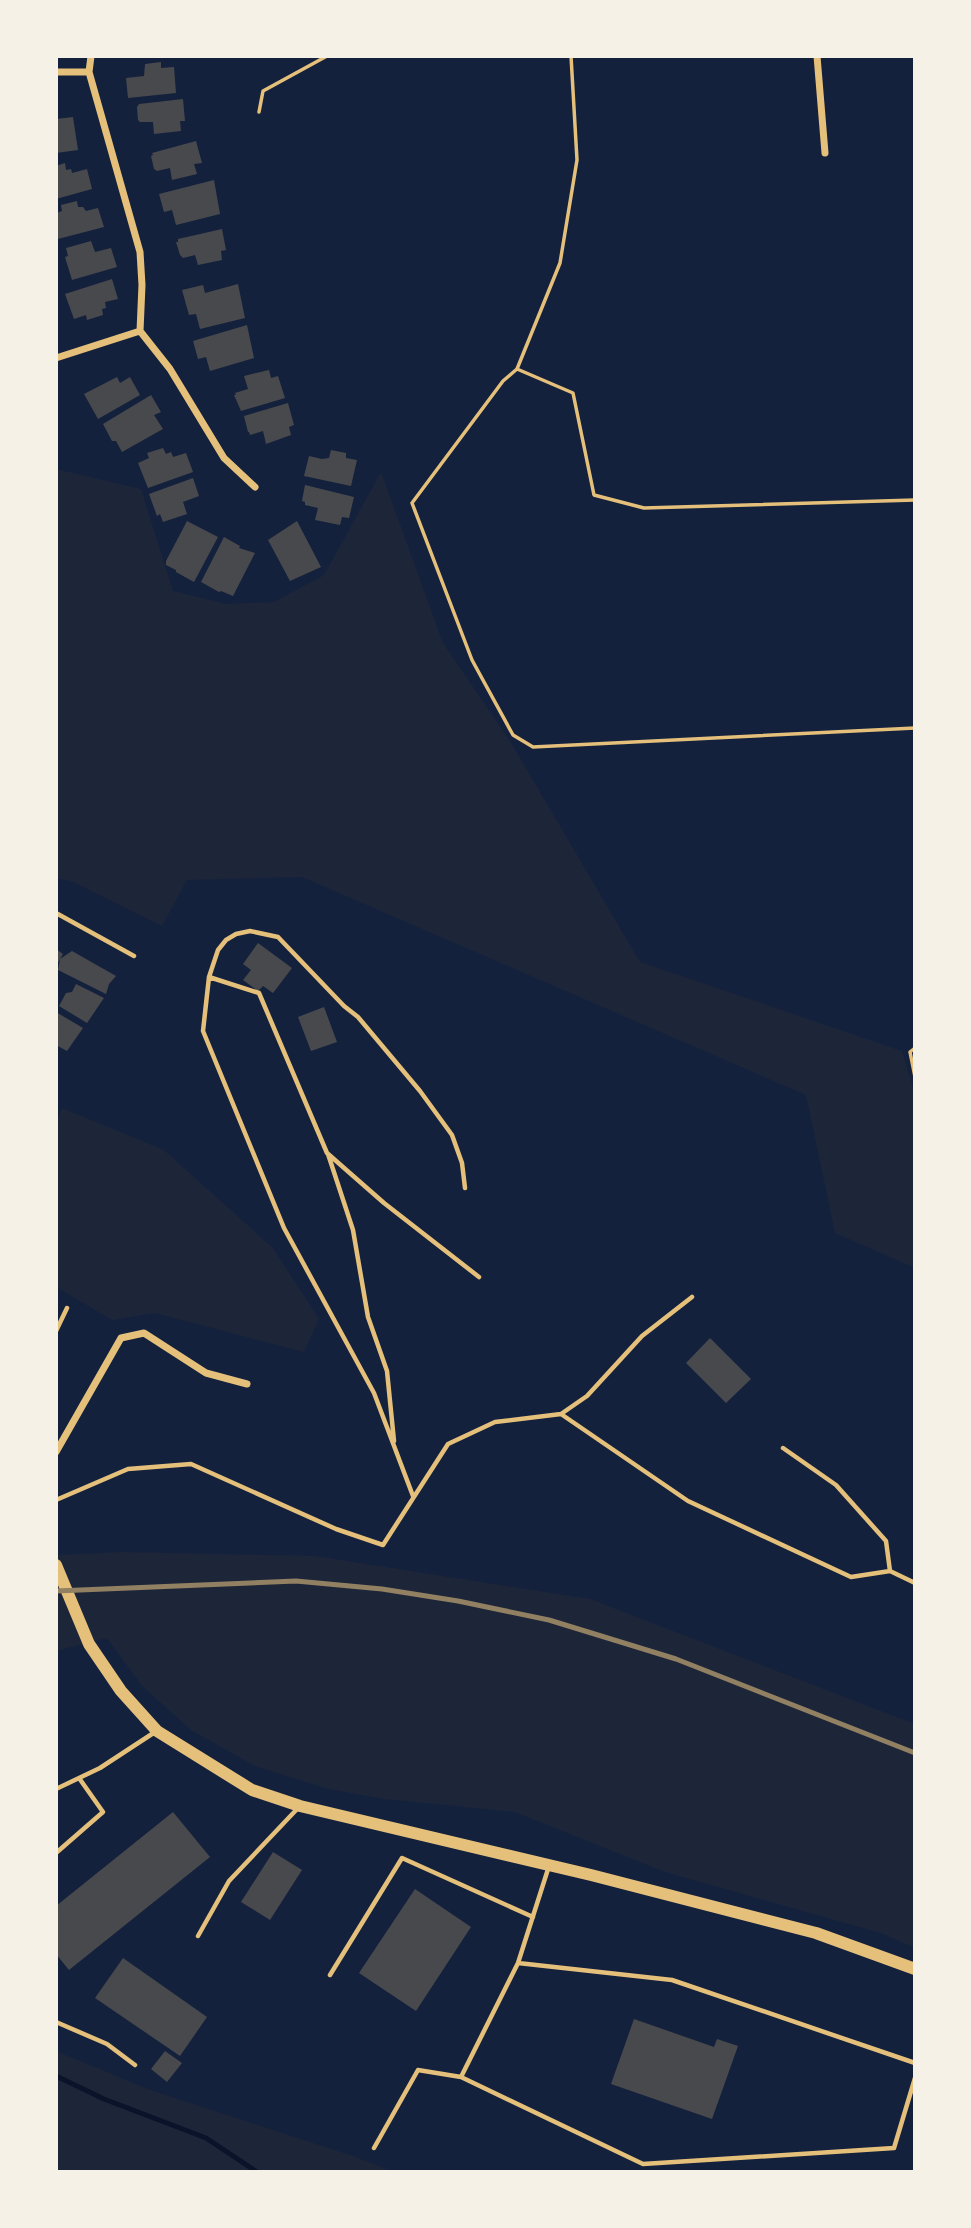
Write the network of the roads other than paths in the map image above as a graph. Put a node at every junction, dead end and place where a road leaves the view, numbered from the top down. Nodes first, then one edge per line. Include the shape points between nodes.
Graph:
1 (91, 56) edge
2 (817, 56) edge
3 (56, 72) edge
4 (89, 72) junction
5 (825, 153) dead end
6 (140, 331) junction
7 (56, 358) edge
8 (255, 487) dead end
9 (56, 912) edge
10 (134, 956) dead end
11 (209, 977) junction
12 (327, 1153) junction
13 (464, 1188) dead end
14 (479, 1277) dead end
15 (692, 1297) dead end
16 (67, 1308) dead end
17 (56, 1331) edge
18 (247, 1384) dead end
19 (561, 1414) junction
20 (395, 1447) junction
21 (783, 1448) dead end
22 (56, 1452) edge
23 (414, 1497) junction
24 (56, 1500) edge
25 (56, 1565) edge
26 (890, 1571) junction
27 (915, 1583) edge
28 (157, 1731) junction
29 (79, 1778) junction
30 (56, 1789) edge
31 (300, 1806) junction
32 (56, 1853) edge
33 (549, 1865) junction
34 (533, 1917) junction
35 (198, 1936) dead end
36 (518, 1963) junction
37 (915, 1969) edge
38 (330, 1975) dead end
39 (56, 2022) edge
40 (915, 2063) edge
41 (135, 2065) dead end
42 (461, 2077) junction
43 (915, 2078) edge
44 (374, 2148) dead end

1 - 4 street
2 - 5 street
3 - 4 street
4 - 6 street via 140,252
6 - 7 street
6 - 8 street via 170,369 224,458
9 - 10 lane
11 - 12 lane via 259,993
11 - 13 lane via 218,950 236,934 250,931 278,937 358,1017 420,1091 452,1135 462,1163
11 - 20 lane via 203,1031 284,1228 374,1393
12 - 14 lane
12 - 20 lane via 353,1230 368,1317 387,1371
15 - 19 lane via 642,1336 587,1396
16 - 17 lane
18 - 22 street via 206,1373 144,1333 121,1338
19 - 23 lane via 495,1422 448,1444
19 - 26 lane via 688,1501 851,1577
20 - 23 lane
21 - 26 lane via 836,1485 886,1541
23 - 24 lane via 383,1545 336,1529 191,1464 128,1469
25 - 28 main road via 89,1644 121,1691
26 - 27 lane
28 - 29 lane
28 - 31 main road via 252,1790
29 - 30 lane
29 - 32 lane via 103,1812
31 - 33 main road
31 - 35 lane via 229,1881
33 - 34 lane
33 - 37 main road via 816,1933
34 - 36 lane
34 - 38 lane via 402,1858
36 - 40 lane via 672,1980
36 - 42 lane
39 - 41 lane via 107,2044
42 - 43 lane via 643,2164 894,2148
42 - 44 lane via 418,2070

